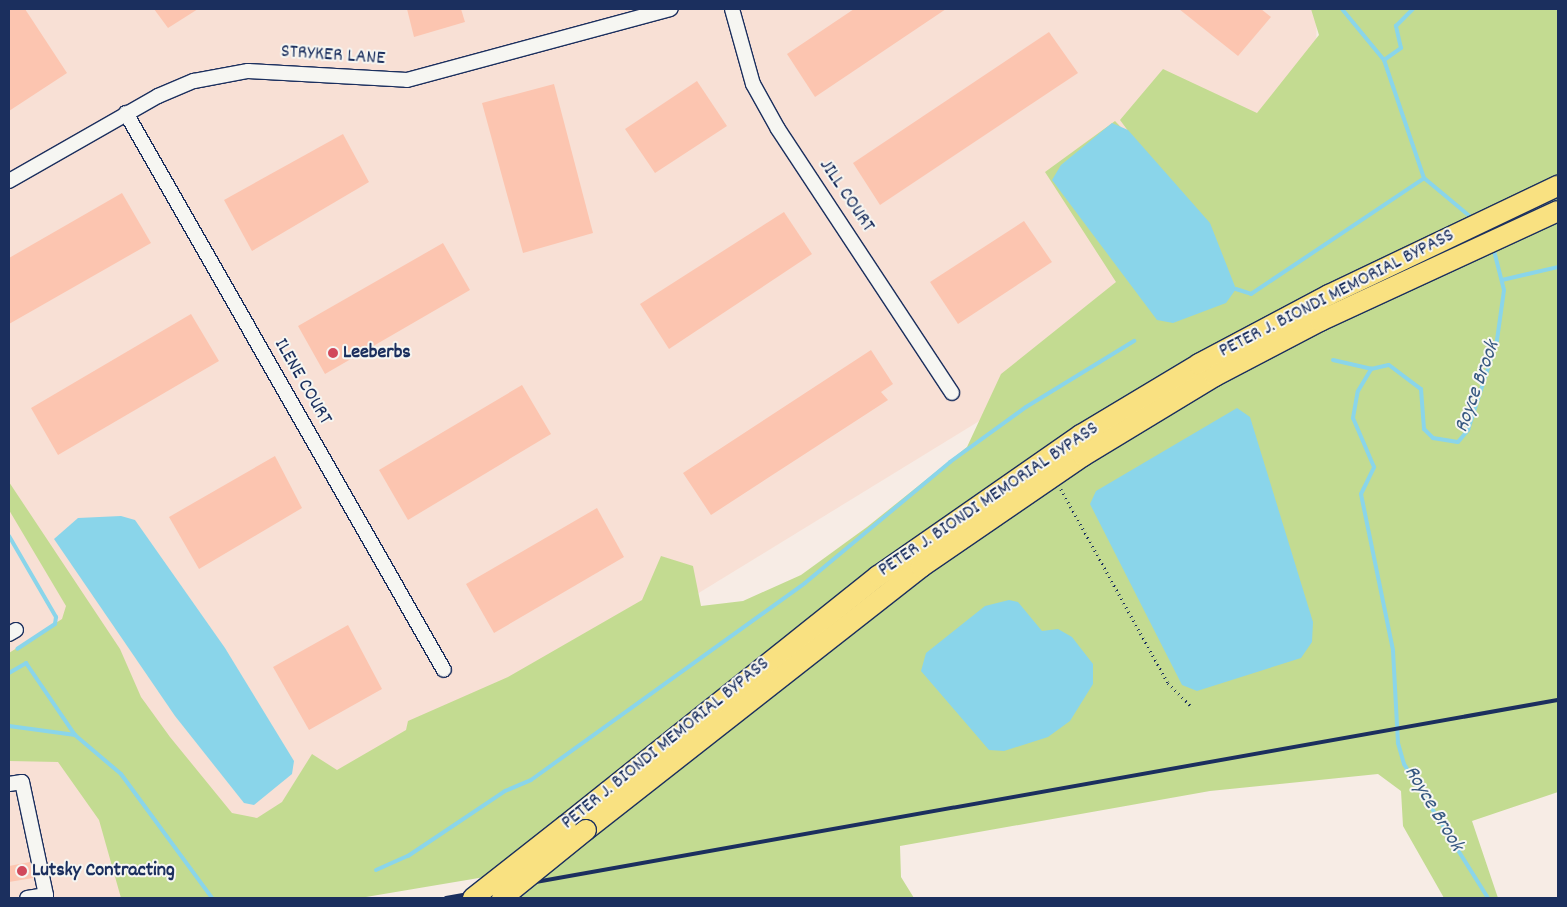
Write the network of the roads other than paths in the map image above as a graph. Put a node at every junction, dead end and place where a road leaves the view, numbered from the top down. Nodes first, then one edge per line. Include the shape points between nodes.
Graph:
1 (671, 9) edge
2 (732, 9) edge
3 (126, 113) junction
4 (9, 181) edge
5 (1558, 186) edge
6 (1558, 211) edge
7 (1435, 255) junction
8 (952, 393) dead end
9 (444, 670) dead end
10 (9, 784) edge
11 (27, 898) edge
12 (473, 898) edge
13 (502, 898) edge

1 - 3 street, STRYKER LANE via 414,78 372,81 272,72 220,74 171,89
2 - 8 street, JILL COURT via 764,105
3 - 4 street, STRYKER LANE
3 - 9 street, ILENE COURT
5 - 7 highway, PETER J. BIONDI MEMORIAL BYPASS via 1517,205
6 - 7 highway, PETER J. BIONDI MEMORIAL BYPASS via 1518,229
7 - 12 highway, PETER J. BIONDI MEMORIAL BYPASS, bridge via 1199,364 1024,472 878,576
7 - 13 highway, PETER J. BIONDI MEMORIAL BYPASS, bridge via 1215,376 998,512 828,638
10 - 11 street via 22,782 46,895

